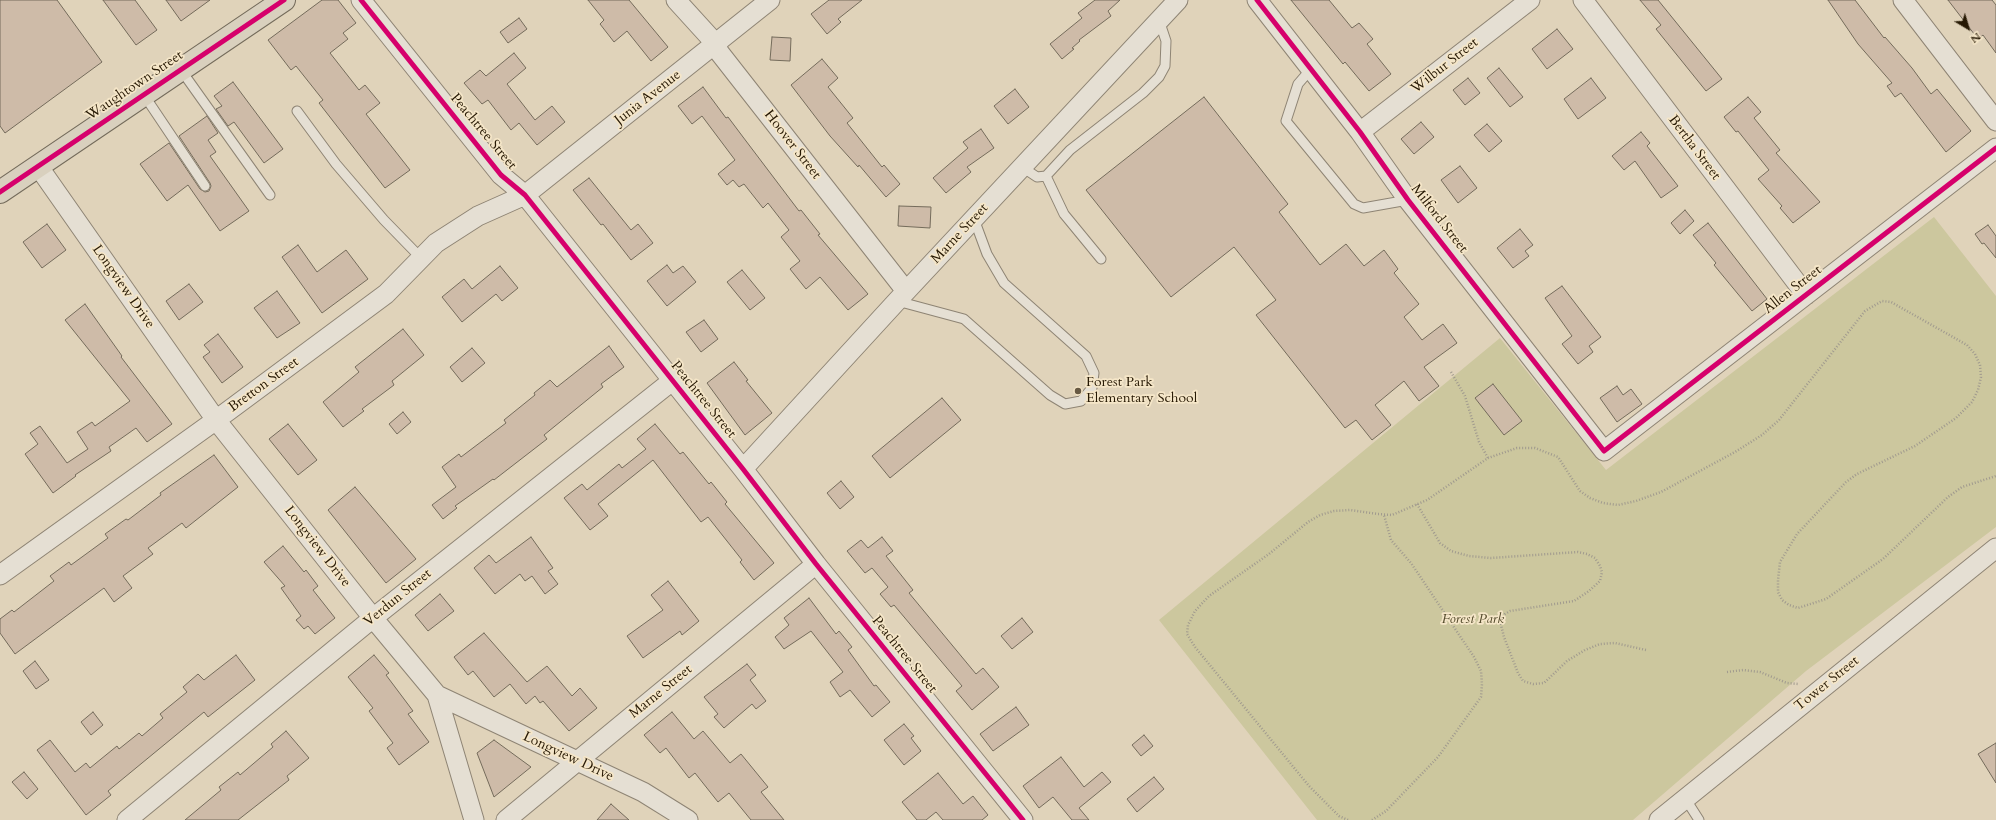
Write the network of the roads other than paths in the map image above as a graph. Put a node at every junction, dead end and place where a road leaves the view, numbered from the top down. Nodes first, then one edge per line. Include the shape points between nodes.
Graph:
1 (284, 0) edge
2 (362, 0) edge
3 (676, 0) edge
4 (770, 0) edge
5 (1178, 0) edge
6 (1257, 0) edge
7 (1530, 0) edge
8 (1583, 0) edge
9 (1903, 0) edge
10 (1159, 20) junction
11 (716, 44) junction
12 (1311, 69) junction
13 (181, 70) junction
14 (144, 95) junction
15 (297, 111) dead end
16 (1996, 121) edge
17 (1360, 132) junction
18 (1996, 148) edge
19 (38, 166) junction
20 (1022, 167) junction
21 (1046, 176) junction
22 (205, 186) dead end
23 (0, 192) edge
24 (270, 195) dead end
25 (525, 195) junction
26 (1408, 200) junction
27 (974, 219) junction
28 (421, 258) junction
29 (1101, 259) dead end
30 (1806, 295) junction
31 (902, 296) junction
32 (672, 381) junction
33 (216, 420) junction
34 (1604, 451) joint
35 (743, 469) junction
36 (1996, 548) edge
37 (816, 564) junction
38 (0, 575) edge
39 (373, 618) junction
40 (437, 695) junction
41 (577, 760) junction
42 (1685, 798) junction
43 (127, 820) edge
44 (474, 820) edge
45 (506, 820) edge
46 (688, 820) edge
47 (1022, 820) edge
48 (1659, 820) edge
49 (1699, 820) edge

1 - 13 main road, Waughtown Street
2 - 25 street, Peachtree Street via 501,175
3 - 11 street, Hoover Street
4 - 11 street, Junia Avenue
5 - 10 street, Marne Street
6 - 12 street, Milford Street
7 - 17 street, Wilbur Street
8 - 30 street, Bertha Street
9 - 16 street
10 - 20 street, Marne Street
10 - 21 lane via 1166,41 1165,66 1159,77 1143,93 1070,150
11 - 25 street, Junia Avenue
11 - 31 street, Hoover Street via 719,52
12 - 17 street, Milford Street
12 - 26 lane via 1298,84 1286,121 1354,204 1364,208
13 - 14 main road, Waughtown Street
13 - 24 lane
14 - 19 main road, Waughtown Street
14 - 22 lane
15 - 28 lane via 336,164
17 - 26 street, Milford Street
18 - 30 street, Allen Street
19 - 23 main road, Waughtown Street
19 - 33 street, Longview Drive
20 - 21 lane via 1037,177
20 - 27 street, Marne Street
21 - 29 lane via 1064,214
25 - 28 street, Bretton Street via 478,216 436,243
25 - 32 street, Peachtree Street
26 - 34 street, Milford Street
27 - 31 street, Marne Street
27 - 31 lane via 987,254 1004,283 1086,356 1094,373 1092,388 1080,401 1064,404 1050,395 964,319
28 - 33 street, Bretton Street via 386,294
30 - 34 street, Allen Street
31 - 35 street, Marne Street
32 - 35 street, Peachtree Street
32 - 39 street, Verdun Street
33 - 38 street, Bretton Street
33 - 39 street, Longview Drive
35 - 37 street, Peachtree Street
36 - 42 street, Tower Street
37 - 41 street, Marne Street
37 - 47 street, Peachtree Street
39 - 40 street, Longview Drive
39 - 43 street, Verdun Street
40 - 41 street, Longview Drive
40 - 44 street
41 - 45 street, Marne Street
41 - 46 street, Longview Drive via 643,792
42 - 48 street, Tower Street
42 - 49 lane

